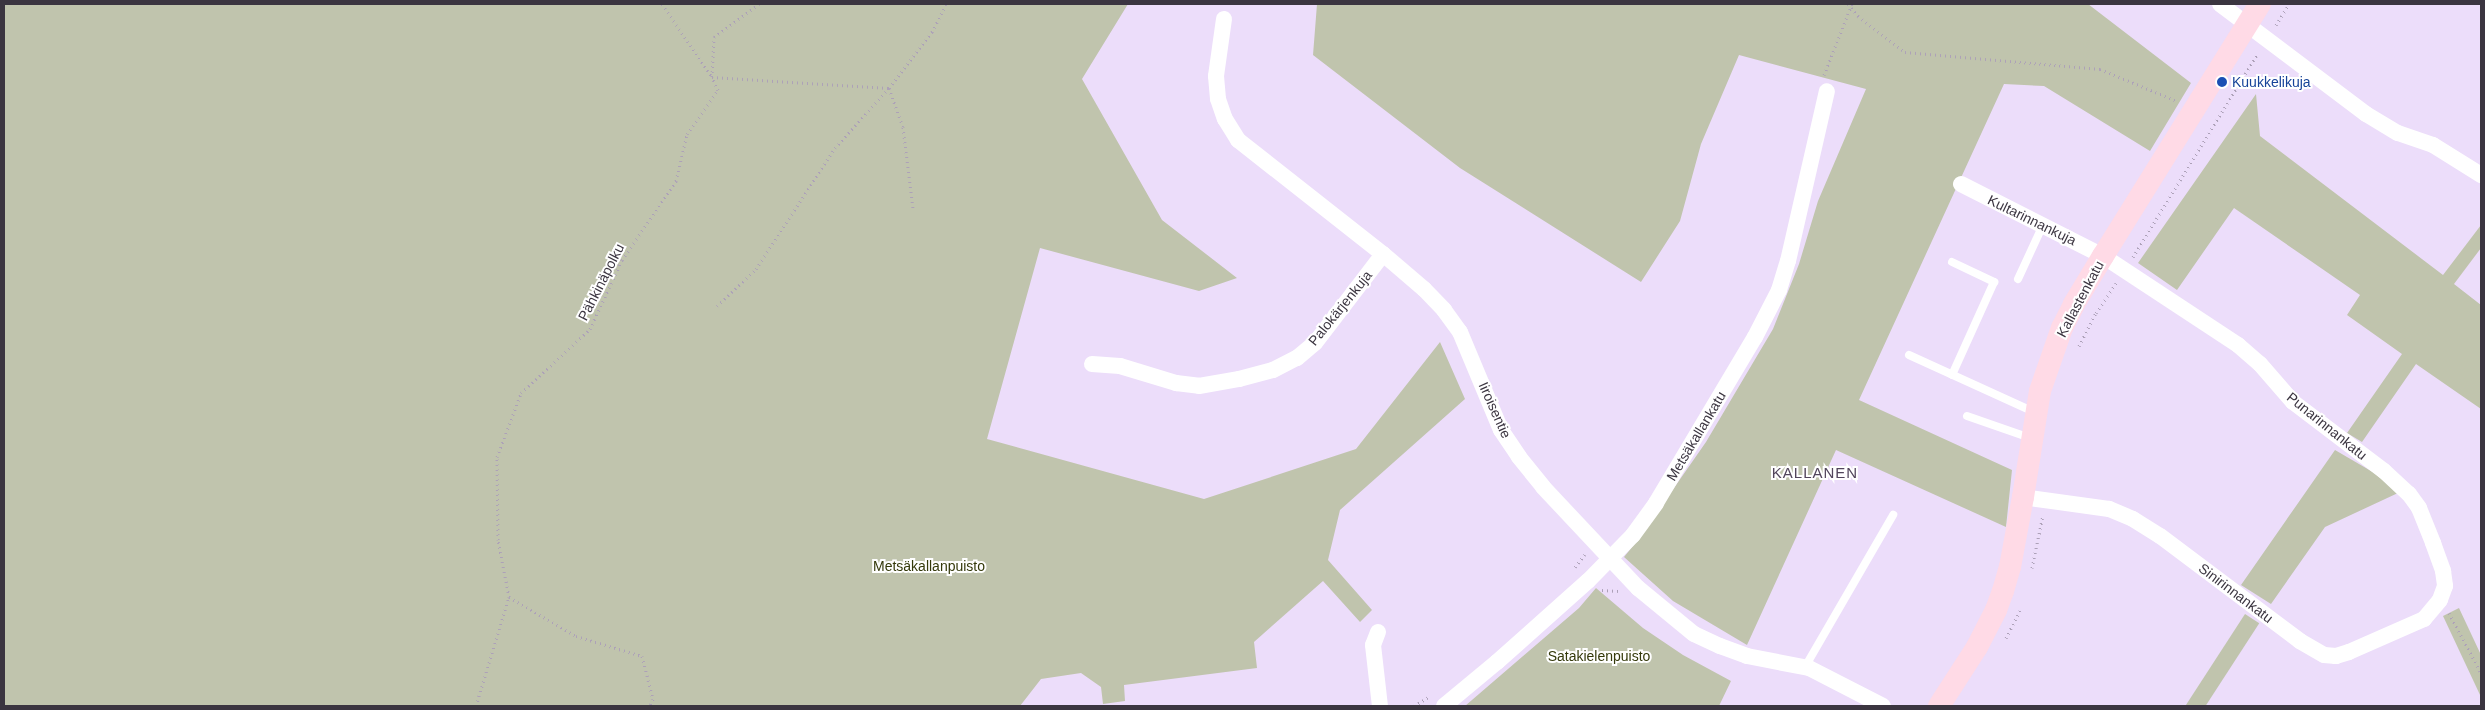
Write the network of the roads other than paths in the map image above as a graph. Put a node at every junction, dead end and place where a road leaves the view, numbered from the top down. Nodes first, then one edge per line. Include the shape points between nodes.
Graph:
1 (2220, 4) edge
2 (2260, 4) edge
3 (1224, 18) dead end
4 (2247, 24) junction
5 (1824, 86) road end
6 (2481, 176) edge
7 (1961, 184) dead end
8 (2043, 225) junction
9 (1383, 254) junction
10 (2103, 256) junction
11 (1952, 262) dead end
12 (2018, 279) dead end
13 (1909, 355) dead end
14 (1092, 364) dead end
15 (1952, 374) junction
16 (2036, 413) junction
17 (1968, 416) dead end
18 (2032, 438) junction
19 (2023, 497) junction
20 (1893, 515) dead end
21 (1610, 559) junction
22 (2440, 600) joint
23 (1378, 632) dead end
24 (1805, 667) junction
25 (1380, 706) edge
26 (1444, 706) edge
27 (1883, 706) edge
28 (1939, 706) edge

1 - 4 street
2 - 4 street, Kallastenkatu
3 - 9 street, Iiroisentie via 1216,76 1218,99 1238,140
4 - 6 street via 2381,124 2433,145
4 - 10 street, Kallastenkatu
5 - 21 street, Metsäkallankatu via 1788,261 1779,290 1755,337 1656,503 1633,535
7 - 8 street, Kultarinnankuja
8 - 10 street, Kultarinnankuja
8 - 12 lane
9 - 14 street, Palokärjenkuja via 1315,343 1297,358 1273,370 1199,386 1176,383 1120,366
9 - 21 street, Iiroisentie via 1424,289 1460,332 1501,430 1591,549
10 - 16 street, Kallastenkatu via 2062,328
10 - 22 street, Punarinnankatu via 2238,345 2260,364 2293,402 2409,494 2419,508 2443,571 2445,586
11 - 15 lane via 1994,282
13 - 15 lane
15 - 16 lane
16 - 18 street, Kallastenkatu
17 - 18 lane
18 - 19 street, Kallastenkatu
19 - 22 street, Sinirinnankatu via 2109,509 2132,519 2324,655 2349,652 2424,619
19 - 28 street, Kallastenkatu via 2010,567 1996,610
20 - 24 lane
21 - 24 street, Iiroisentie via 1638,588 1694,634 1746,656
21 - 26 street, Metsäkallankatu
23 - 25 street via 1374,645
24 - 27 street, Iiroisentie

